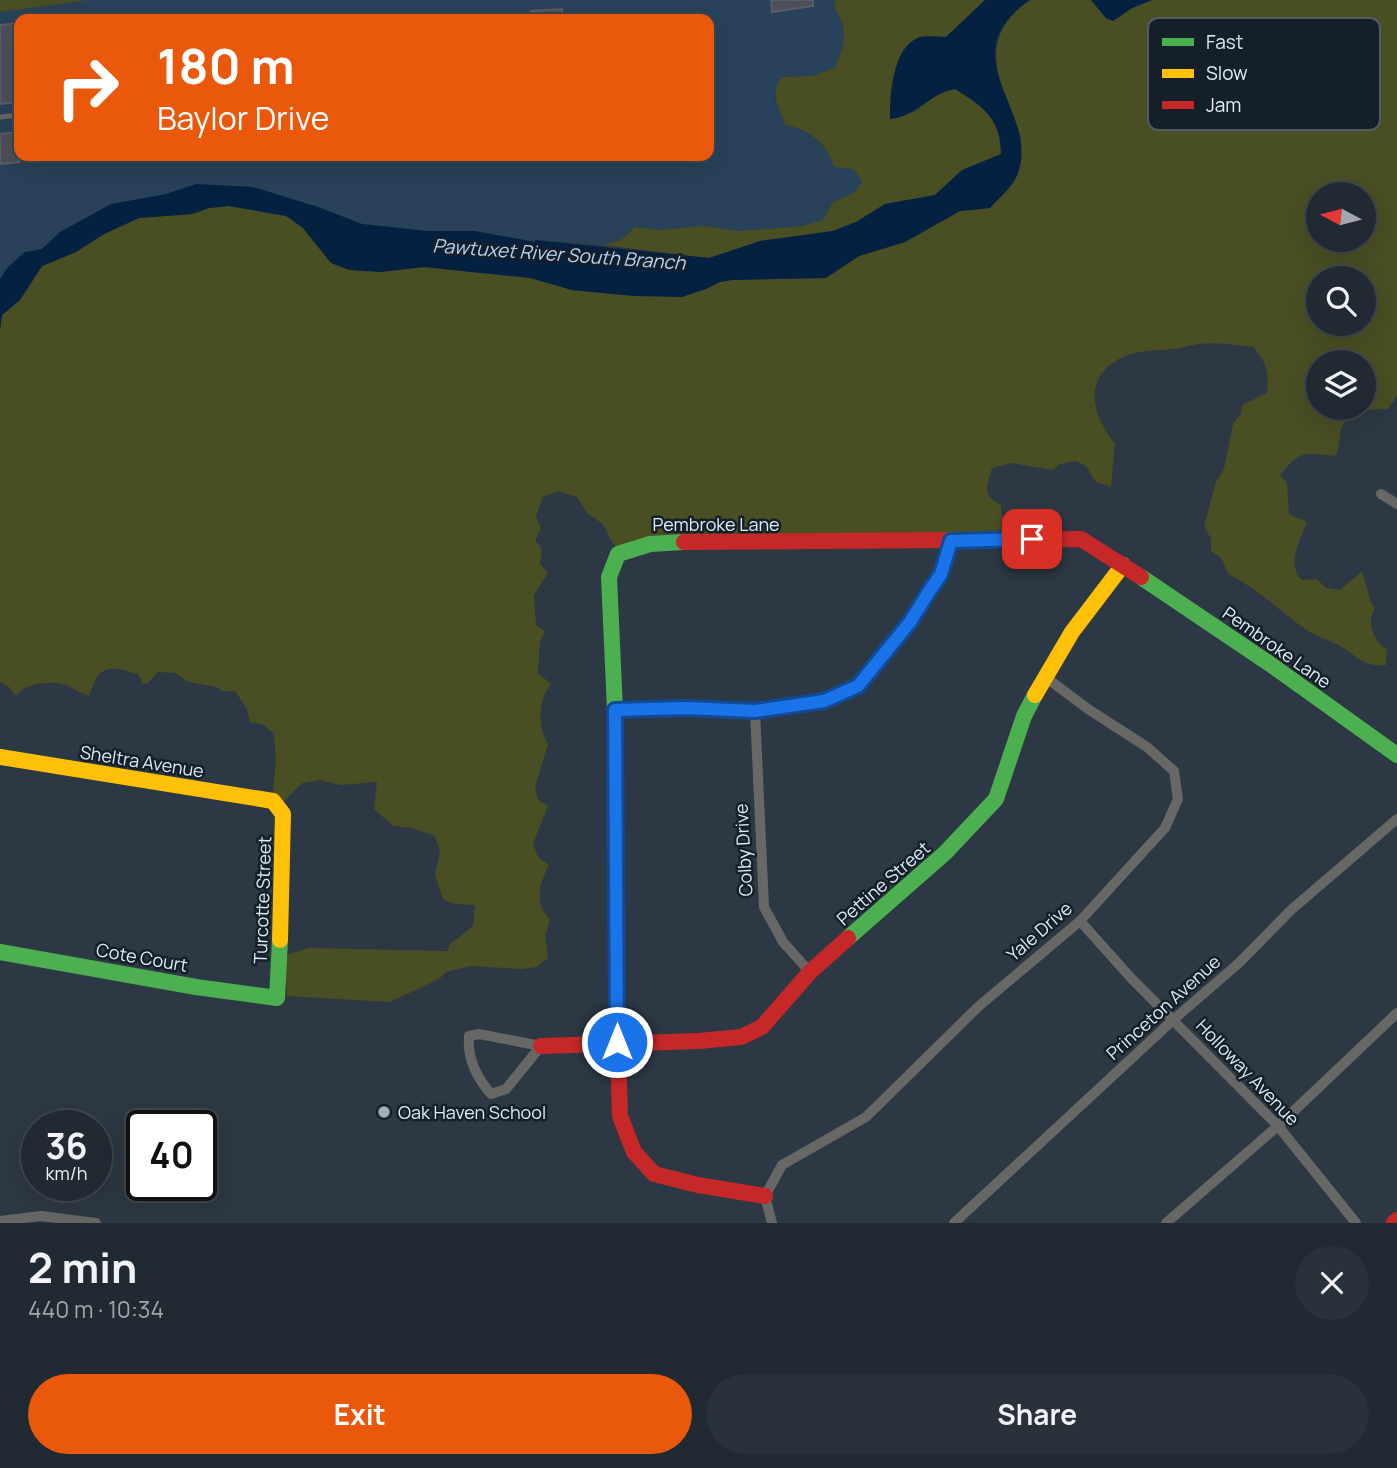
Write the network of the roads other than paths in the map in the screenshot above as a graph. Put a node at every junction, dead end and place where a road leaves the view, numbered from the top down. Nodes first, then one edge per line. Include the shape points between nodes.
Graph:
1 (1381, 494) dead end
2 (1397, 504) edge
3 (951, 541) junction
4 (1124, 565) junction
5 (1044, 676) junction
6 (615, 710) junction
7 (755, 711) junction
8 (1397, 755) edge
9 (0, 757) edge
10 (276, 806) joint
11 (1397, 819) edge
12 (1080, 921) junction
13 (0, 952) edge
14 (810, 972) junction
15 (277, 998) joint
16 (1397, 1013) edge
17 (1173, 1020) junction
18 (617, 1042) junction
19 (541, 1046) junction
20 (1278, 1126) junction
21 (765, 1196) junction
22 (0, 1222) edge
23 (96, 1223) edge
24 (772, 1223) edge
25 (954, 1223) edge
26 (1166, 1223) edge
27 (1356, 1223) edge

1 - 2 street
3 - 4 street, Pembroke Lane via 1081,539
3 - 6 street, Pembroke Lane via 662,541 636,545 618,554 610,577
3 - 7 street via 941,574 884,657 858,686 824,701
4 - 5 street, Pettine Street
4 - 8 street, Pembroke Lane
5 - 12 street, Yale Drive via 1174,771 1178,799 1166,828
5 - 14 street, Pettine Street via 1024,716 996,799 945,853
6 - 7 street
6 - 18 street, Pembroke Lane
7 - 14 street, Colby Drive via 764,907 783,942
9 - 10 street, Sheltra Avenue via 273,801
10 - 15 street, Turcotte Street via 283,814 284,839
11 - 17 street, Princeton Avenue
12 - 17 street, Holloway Avenue
12 - 21 street, Yale Drive via 979,1006 866,1117 782,1165
13 - 15 street, Cote Court
14 - 18 street, Pettine Street via 762,1027 741,1037
16 - 20 street
17 - 20 street, Holloway Avenue
17 - 25 street, Princeton Avenue
18 - 19 street, Pettine Street
18 - 21 street, Pembroke Lane via 620,1116 634,1152 654,1174
19 - 19 street, Pettine Street via 506,1089 491,1094 467,1052 469,1036 479,1034
20 - 26 street
20 - 27 street, Holloway Avenue
21 - 24 street
22 - 23 street via 41,1216

